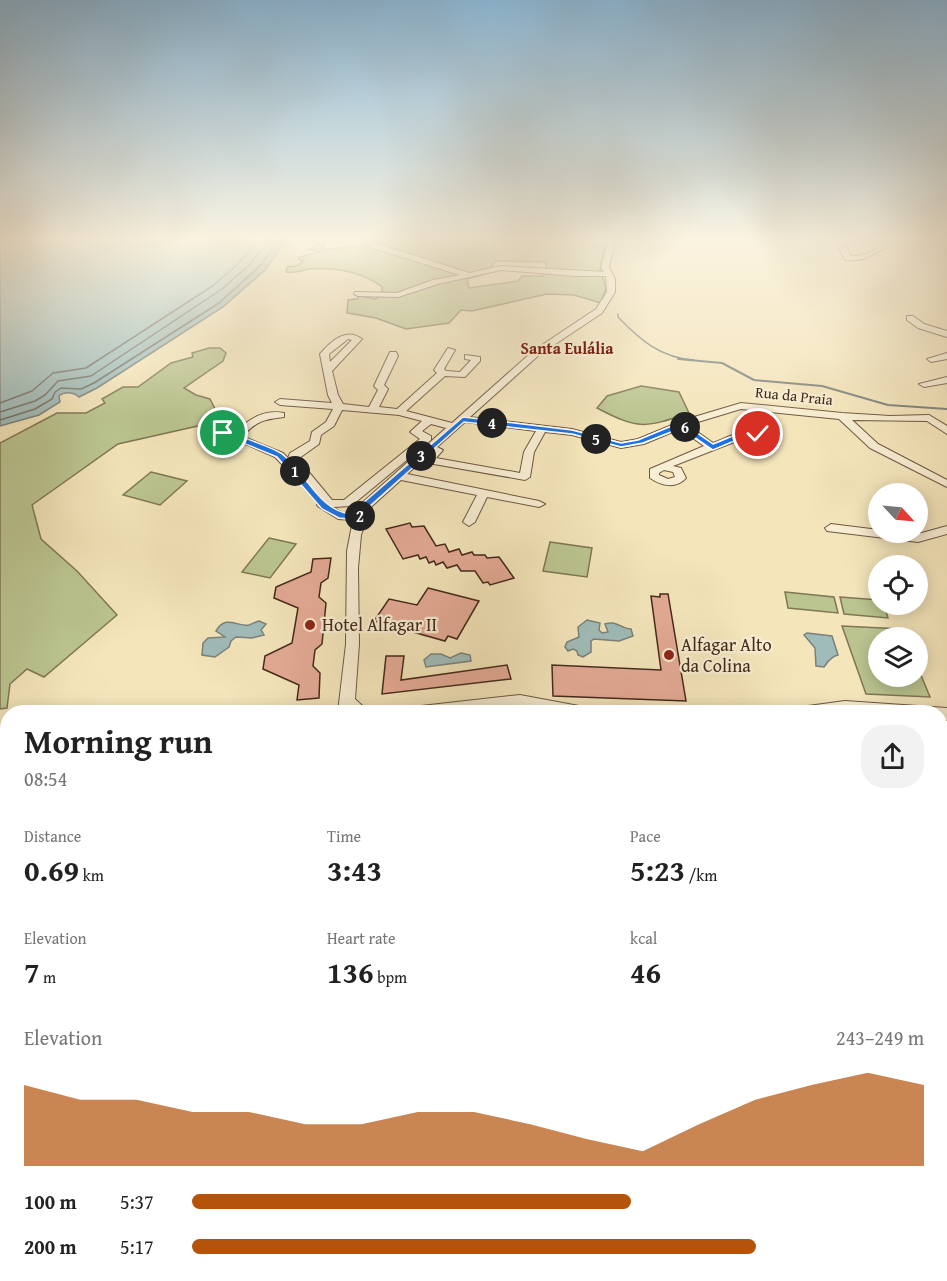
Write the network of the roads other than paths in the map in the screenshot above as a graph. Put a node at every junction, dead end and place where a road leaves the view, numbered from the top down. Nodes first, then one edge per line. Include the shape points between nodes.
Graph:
1 (608, 300) edge
2 (910, 318) dead end
3 (947, 334) edge
4 (451, 350) dead end
5 (393, 354) dead end
6 (947, 356) edge
7 (468, 357) dead end
8 (931, 358) dead end
9 (329, 369) dead end
10 (443, 373) junction
11 (947, 380) edge
12 (924, 384) dead end
13 (280, 402) dead end
14 (335, 405) junction
15 (369, 408) junction
16 (399, 412) junction
17 (281, 415) dead end
18 (842, 416) junction
19 (463, 419) junction
20 (428, 421) junction
21 (681, 425) junction
22 (209, 426) dead end
23 (542, 428) junction
24 (947, 430) edge
25 (450, 431) junction
26 (758, 434) dead end
27 (235, 437) junction
28 (713, 447) junction
29 (438, 450) dead end
30 (658, 468) dead end
31 (399, 476) junction
32 (947, 484) edge
33 (484, 493) junction
34 (539, 504) dead end
35 (359, 517) junction
36 (469, 522) dead end
37 (831, 528) dead end
38 (947, 530) edge
39 (346, 705) edge
40 (479, 705) edge
41 (545, 705) edge

1 - 19 street via 599,310 536,353
2 - 3 street
4 - 10 street via 439,370
5 - 15 street via 379,386 382,389
6 - 8 street
7 - 10 street via 477,359 462,375
9 - 14 street
10 - 16 street
11 - 12 street
13 - 14 street
14 - 15 street
14 - 20 street via 330,424 293,459 324,498 336,505 353,500 415,449 427,438 415,432
15 - 16 street
16 - 20 street
17 - 27 street via 269,413
18 - 21 street, Rua da Praia via 741,406
18 - 24 street, Rua da Praia via 929,418
18 - 32 street via 874,446
19 - 23 street, Rua da Praia
19 - 25 street
20 - 25 street
21 - 23 street, Rua da Praia via 640,442 621,445
21 - 28 street
22 - 27 street
23 - 29 street via 530,452 525,477 428,460
25 - 31 street
26 - 28 street via 740,436
27 - 35 street via 279,455 324,507 342,517
28 - 30 street via 678,466
31 - 33 street
31 - 35 street via 366,505
33 - 34 street
33 - 36 street
35 - 39 street via 353,560
37 - 38 street via 918,538
40 - 41 street via 520,700

